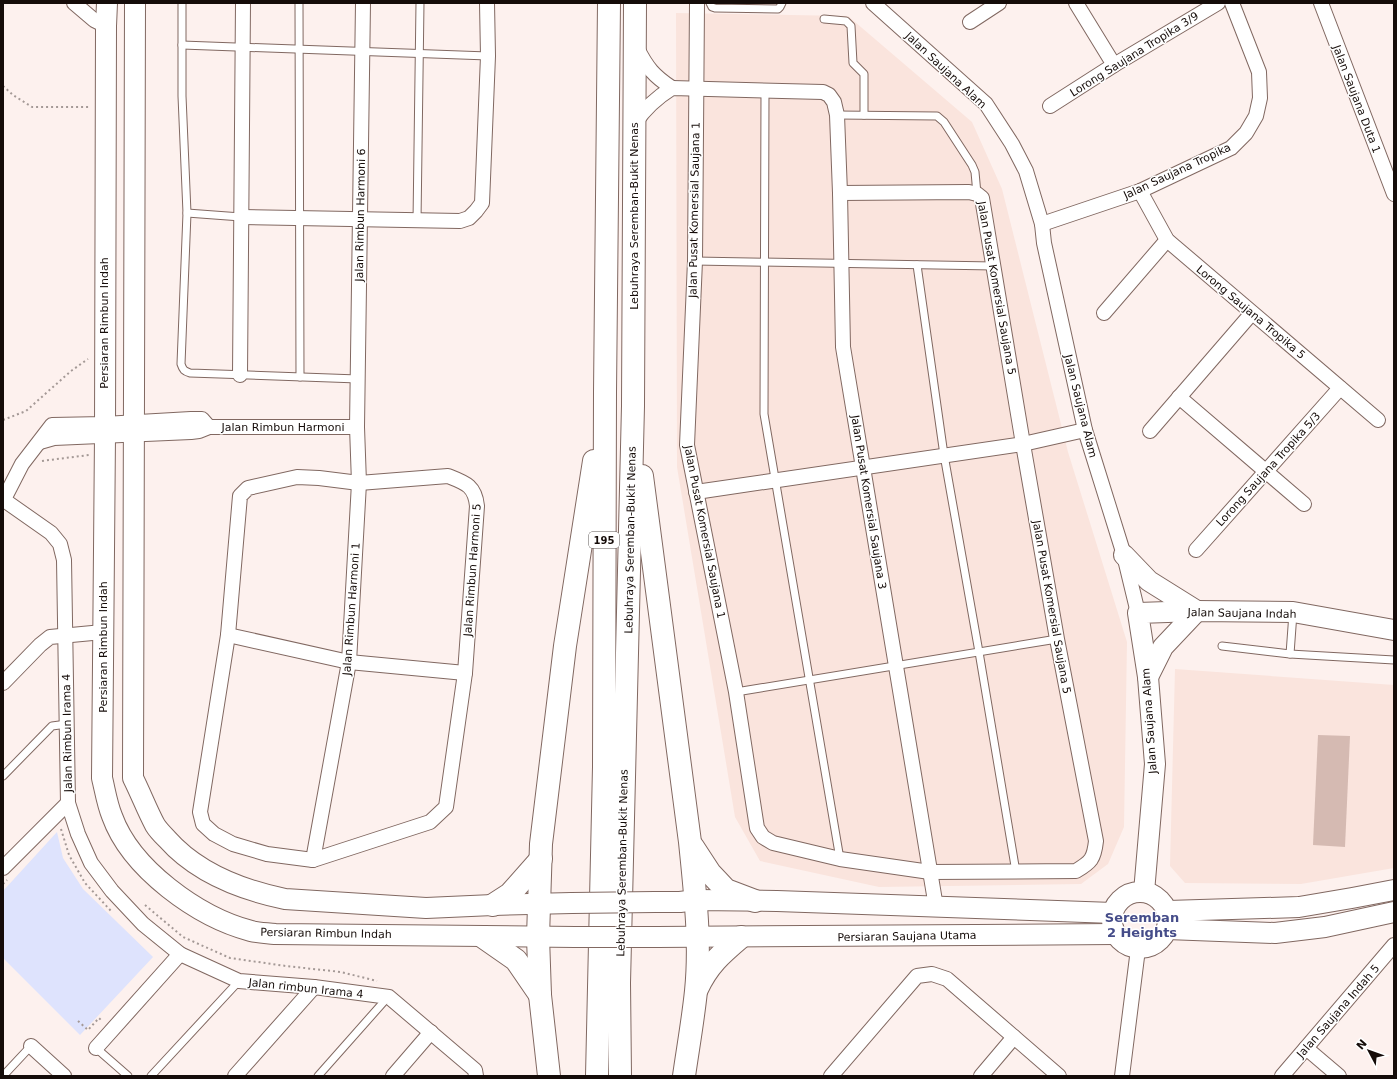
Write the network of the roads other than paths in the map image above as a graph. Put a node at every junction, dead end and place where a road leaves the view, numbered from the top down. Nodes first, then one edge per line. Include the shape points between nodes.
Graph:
1 (74, 3) edge
2 (107, 3) edge
3 (136, 3) edge
4 (182, 3) edge
5 (243, 3) edge
6 (299, 3) edge
7 (363, 3) edge
8 (420, 3) edge
9 (487, 3) edge
10 (609, 3) edge
11 (635, 3) edge
12 (697, 3) edge
13 (710, 3) edge
14 (782, 3) edge
15 (873, 3) edge
16 (999, 3) edge
17 (1076, 3) edge
18 (1218, 3) edge
19 (1232, 3) edge
20 (1321, 3) edge
21 (824, 19) dead end
22 (970, 22) dead end
23 (106, 26) junction
24 (635, 42) junction
25 (182, 45) junction
26 (242, 47) junction
27 (299, 49) junction
28 (362, 51) junction
29 (419, 53) junction
30 (488, 56) junction
31 (1114, 65) junction
32 (672, 88) junction
33 (696, 89) junction
34 (765, 91) junction
35 (1050, 106) dead end
36 (837, 115) junction
37 (864, 115) junction
38 (634, 123) junction
39 (1140, 191) junction
40 (840, 193) junction
41 (977, 194) junction
42 (1394, 194) edge
43 (187, 213) junction
44 (241, 217) junction
45 (300, 218) junction
46 (360, 220) junction
47 (417, 221) junction
48 (1042, 224) junction
49 (1166, 240) junction
50 (695, 261) junction
51 (765, 262) junction
52 (841, 263) junction
53 (917, 265) junction
54 (994, 266) junction
55 (1104, 313) dead end
56 (1252, 313) junction
57 (240, 375) junction
58 (300, 377) junction
59 (358, 379) junction
60 (1340, 388) junction
61 (604, 392) junction
62 (1179, 397) junction
63 (633, 406) junction
64 (1378, 420) dead end
65 (357, 427) junction
66 (134, 428) junction
67 (1085, 430) junction
68 (1150, 431) dead end
69 (104, 438) junction
70 (1023, 444) junction
71 (944, 455) junction
72 (863, 467) junction
73 (1266, 471) junction
74 (776, 480) junction
75 (358, 483) junction
76 (696, 492) junction
77 (4, 500) edge
78 (1304, 504) dead end
79 (1196, 550) dead end
80 (1124, 555) junction
81 (1197, 611) junction
82 (1293, 612) junction
83 (1138, 614) junction
84 (1394, 630) edge
85 (103, 632) junction
86 (65, 634) junction
87 (228, 635) junction
88 (1057, 639) junction
89 (1222, 646) dead end
90 (979, 652) junction
91 (1290, 654) junction
92 (1394, 660) edge
93 (350, 662) junction
94 (896, 666) junction
95 (465, 673) junction
96 (1148, 677) junction
97 (810, 680) junction
98 (3, 683) edge
99 (736, 692) junction
100 (67, 724) junction
101 (3, 776) edge
102 (68, 803) junction
103 (690, 842) junction
104 (541, 859) junction
105 (840, 859) junction
106 (313, 860) junction
107 (930, 872) junction
108 (1016, 872) junction
109 (6, 873) edge
110 (1394, 890) edge
111 (1144, 892) junction
112 (696, 900) junction
113 (755, 902) junction
114 (539, 904) junction
115 (493, 905) junction
116 (936, 907) junction
117 (1394, 912) edge
118 (1113, 913) junction
119 (1167, 920) junction
120 (1115, 934) junction
121 (483, 937) junction
122 (538, 937) junction
123 (657, 937) joint
124 (698, 937) junction
125 (741, 938) junction
126 (1394, 945) edge
127 (1138, 949) junction
128 (180, 954) junction
129 (239, 981) junction
130 (314, 987) junction
131 (696, 991) junction
132 (540, 995) junction
133 (389, 997) junction
134 (431, 1032) junction
135 (1014, 1037) junction
136 (31, 1046) joint
137 (96, 1048) joint
138 (1306, 1048) junction
139 (473, 1074) edge
140 (3, 1076) edge
141 (64, 1076) edge
142 (128, 1076) edge
143 (151, 1076) edge
144 (235, 1076) edge
145 (318, 1076) edge
146 (393, 1076) edge
147 (548, 1076) edge
148 (597, 1076) edge
149 (620, 1076) edge
150 (684, 1076) edge
151 (831, 1076) edge
152 (981, 1076) edge
153 (1059, 1076) edge
154 (1122, 1076) edge
155 (1282, 1076) edge
156 (1339, 1076) edge

1 - 23 street via 94,20
2 - 23 street, Persiaran Rimbun Indah
3 - 66 street
4 - 25 lane
5 - 26 street
6 - 27 lane
7 - 28 street, Jalan Rimbun Harmoni 6
8 - 29 lane
9 - 30 street
10 - 61 highway, Lebuhraya Seremban-Bukit Nenas / 195
11 - 24 highway, Lebuhraya Seremban-Bukit Nenas / 195
12 - 33 street, Jalan Pusat Komersial Saujana 1
13 - 14 lane via 715,8 778,9
15 - 48 street, Jalan Saujana Alam via 986,104 1026,171
16 - 22 street
17 - 31 street
18 - 31 street, Lorong Saujana Tropika 3/9
19 - 39 street, Jalan Saujana Tropika via 1259,72 1260,98 1256,116 1246,133 1231,148
20 - 42 street, Jalan Saujana Duta 1
21 - 37 lane via 846,21 851,26 853,63 864,74
23 - 69 street, Persiaran Rimbun Indah
24 - 32 street via 644,63 656,77
24 - 38 highway, Lebuhraya Seremban-Bukit Nenas / 195
25 - 26 lane
25 - 43 lane
26 - 27 lane
26 - 44 street
27 - 28 lane
27 - 45 lane
28 - 29 lane
28 - 46 street, Jalan Rimbun Harmoni 6
29 - 30 lane
29 - 47 lane
30 - 47 street via 482,203 469,218 460,221
31 - 35 street, Lorong Saujana Tropika 3/9
32 - 33 street
32 - 38 street via 643,110
33 - 34 street
33 - 50 street, Jalan Pusat Komersial Saujana 1
34 - 36 street, Jalan Pusat Komersial Saujana 3 via 823,92 834,102
34 - 51 lane
36 - 37 lane
36 - 40 street, Jalan Pusat Komersial Saujana 3
37 - 41 lane via 938,116 972,166
38 - 63 highway, Lebuhraya Seremban-Bukit Nenas / 195
39 - 48 street, Jalan Saujana Tropika
39 - 49 street, Lorong Saujana Tropika 5
40 - 41 street, Jalan Pusat Komersial Saujana 5
40 - 52 street, Jalan Pusat Komersial Saujana 3
41 - 54 street, Jalan Pusat Komersial Saujana 5 via 982,198
43 - 44 lane
43 - 57 lane via 182,368 190,373
44 - 45 street
44 - 57 street
45 - 46 street
45 - 58 lane
46 - 47 street
46 - 59 street, Jalan Rimbun Harmoni 6
48 - 67 street, Jalan Saujana Alam
49 - 55 street
49 - 56 street, Lorong Saujana Tropika 5
50 - 51 lane
50 - 76 street, Jalan Pusat Komersial Saujana 1 via 687,445
51 - 52 lane
51 - 74 lane via 764,414
52 - 53 lane
52 - 72 street, Jalan Pusat Komersial Saujana 3 via 843,347
53 - 54 lane
53 - 71 lane
54 - 70 street, Jalan Pusat Komersial Saujana 5
56 - 60 street, Lorong Saujana Tropika 5
56 - 62 street
57 - 58 lane
58 - 59 lane
59 - 65 street, Jalan Rimbun Harmoni 6
60 - 64 street, Lorong Saujana Tropika 5
60 - 73 street, Lorong Saujana Tropika 5/3
61 - 104 highway via 565,646
61 - 148 highway, Lebuhraya Seremban-Bukit Nenas / 195 via 604,768
62 - 68 street
62 - 73 street
63 - 103 highway
63 - 149 highway, Lebuhraya Seremban-Bukit Nenas / 195 via 619,983
65 - 66 street, Jalan Rimbun Harmoni via 209,427 202,419
65 - 75 street, Jalan Rimbun Harmoni 1
66 - 69 street, Jalan Rimbun Harmoni
66 - 115 street via 133,778 156,826 177,850 204,869 238,886 265,895 285,899 426,908
67 - 70 street
67 - 80 street, Jalan Saujana Alam
69 - 77 street, Jalan Rimbun Harmoni via 54,438 40,442 22,464
69 - 85 street, Persiaran Rimbun Indah
70 - 71 street
70 - 88 street, Jalan Pusat Komersial Saujana 5
71 - 72 street
71 - 90 lane
72 - 74 street
72 - 94 street, Jalan Pusat Komersial Saujana 3
73 - 78 street
73 - 79 street, Lorong Saujana Tropika 5/3
74 - 76 street
74 - 97 lane
75 - 87 street, Jalan Rimbun Harmoni 5 via 297,477 248,488 240,496
75 - 93 street, Jalan Rimbun Harmoni 1
75 - 95 street, Jalan Rimbun Harmoni 5 via 448,476 464,482 476,495 478,506
76 - 99 street, Jalan Pusat Komersial Saujana 1
77 - 86 street, Jalan Rimbun Irama 4 via 51,533 60,544 64,560
80 - 81 street via 1149,581
80 - 83 street, Jalan Saujana Alam
81 - 82 street, Jalan Saujana Indah
81 - 83 street, Jalan Saujana Indah
81 - 96 street via 1163,647
82 - 84 street, Jalan Saujana Indah
82 - 91 lane
83 - 96 street, Jalan Saujana Alam
85 - 86 street
85 - 121 street, Persiaran Rimbun Indah via 102,778 112,816 125,842 143,865 171,891 224,921 251,931 275,934
86 - 98 street via 50,637
86 - 100 street, Jalan Rimbun Irama 4
87 - 93 street
87 - 106 street, Jalan Rimbun Harmoni 5 via 200,812 203,824 214,834 233,844 267,854
88 - 90 lane
88 - 108 street, Jalan Pusat Komersial Saujana 5 via 1096,841 1094,854 1089,863 1076,871
89 - 91 lane
90 - 94 lane
90 - 108 lane
91 - 92 lane
93 - 95 street
93 - 106 street, Jalan Rimbun Harmoni 1
94 - 97 lane
94 - 107 street, Jalan Pusat Komersial Saujana 3
95 - 106 street, Jalan Rimbun Harmoni 5 via 446,807 430,822
96 - 111 street, Jalan Saujana Alam via 1155,764
97 - 99 lane
97 - 105 lane
99 - 105 street, Jalan Pusat Komersial Saujana 1 via 757,828 763,837 773,843
100 - 101 lane via 52,726
100 - 102 street, Jalan Rimbun Irama 4
102 - 109 street
102 - 128 street, Jalan Rimbun Irama 4 via 91,862 112,891 143,924
103 - 112 highway
103 - 113 highway via 710,873 726,890
104 - 114 highway
104 - 115 highway via 510,894
105 - 107 street, Jalan Pusat Komersial Saujana 1
107 - 108 street, Jalan Pusat Komersial Saujana 5
107 - 116 street, Jalan Pusat Komersial Saujana 3
110 - 119 street via 1299,907
111 - 118 street via 1124,896
111 - 119 street via 1158,898 1164,904
112 - 113 street
112 - 114 street, bridge
112 - 124 highway
113 - 116 street
114 - 115 street
114 - 122 highway
116 - 118 street
117 - 119 street via 1325,927 1275,933
118 - 120 street
119 - 127 street via 1163,938 1148,948
120 - 125 street, Persiaran Saujana Utama
120 - 127 street via 1121,941
121 - 122 street, Persiaran Rimbun Indah
121 - 132 highway via 516,960
122 - 123 street, Persiaran Rimbun Indah, bridge
122 - 132 highway
123 - 124 street, Persiaran Saujana Utama
124 - 125 street, Persiaran Saujana Utama
124 - 131 highway
125 - 131 highway via 718,957 703,976
126 - 138 street, Jalan Saujana Indah 5
127 - 154 street
128 - 129 street, Jalan rimbun Irama 4
128 - 137 street
129 - 130 street, Jalan rimbun Irama 4
129 - 143 lane
130 - 133 street, Jalan rimbun Irama 4
130 - 144 street
131 - 150 highway
132 - 147 highway
133 - 134 street
133 - 145 lane
134 - 139 street
134 - 146 street
135 - 151 street via 947,979 932,974 917,976
135 - 152 street
135 - 153 street
136 - 140 lane
136 - 141 street
137 - 142 lane
138 - 155 street, Jalan Saujana Indah 5
138 - 156 street

